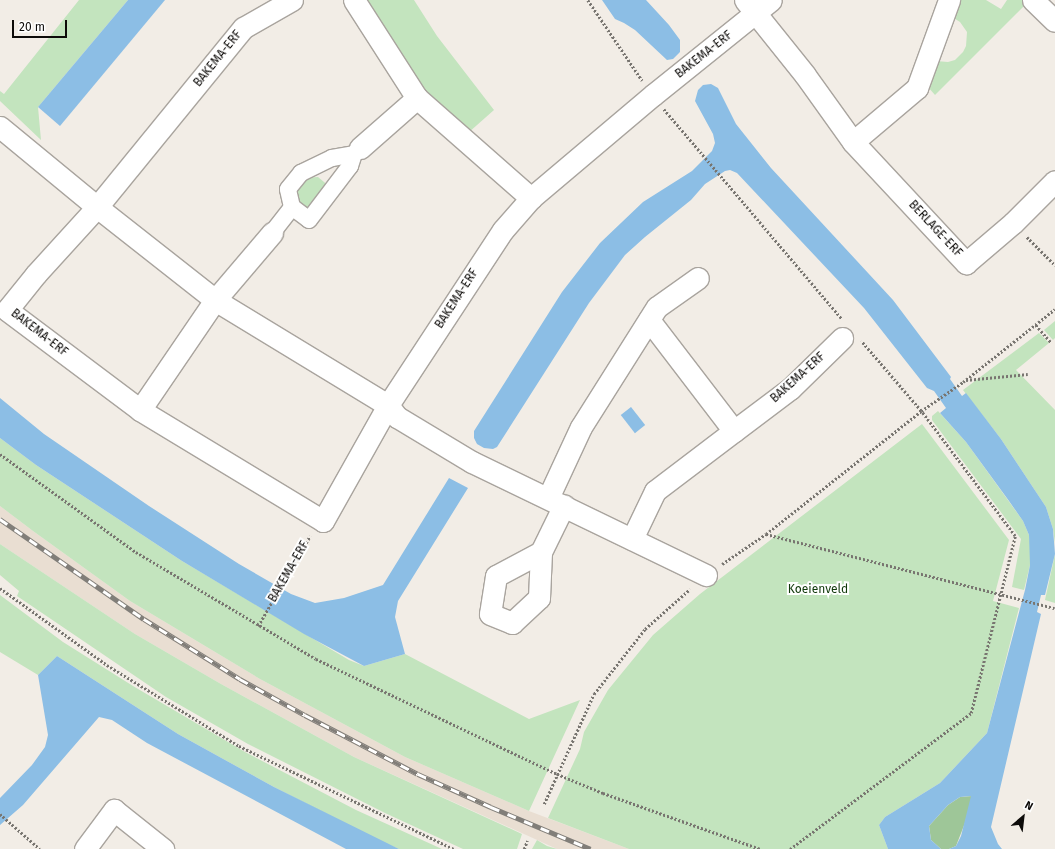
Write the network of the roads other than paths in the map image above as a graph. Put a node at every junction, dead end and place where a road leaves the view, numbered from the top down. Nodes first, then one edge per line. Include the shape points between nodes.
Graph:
1 (292, 0) edge
2 (354, 0) edge
3 (771, 0) edge
4 (949, 0) edge
5 (1033, 0) edge
6 (751, 7) edge
7 (1055, 22) edge
8 (417, 98) junction
9 (0, 127) edge
10 (853, 142) junction
11 (357, 151) junction
12 (1055, 181) edge
13 (531, 198) junction
14 (292, 206) junction
15 (97, 207) junction
16 (272, 233) joint
17 (698, 278) dead end
18 (215, 300) junction
19 (649, 320) junction
20 (848, 332) road end
21 (388, 405) junction
22 (140, 410) junction
23 (734, 431) junction
24 (556, 502) junction
25 (632, 539) junction
26 (541, 552) dead end
27 (706, 575) road end
28 (85, 849) edge
29 (163, 849) edge

1 - 15 street, BAKEMA-ERF via 243,28
2 - 8 street
3 - 6 street
4 - 10 street via 917,88
5 - 7 street
6 - 10 street, BERLAGE-ERF via 805,75
6 - 13 street, BAKEMA-ERF
8 - 11 street
8 - 13 street
9 - 15 street
10 - 12 street, BERLAGE-ERF via 966,263 1013,223
11 - 14 street via 332,158 301,173 288,189
11 - 14 street via 350,166 309,220
13 - 21 street, BAKEMA-ERF via 503,230
14 - 16 street
15 - 18 street
15 - 22 street, BAKEMA-ERF via 7,310
16 - 18 street
17 - 19 street via 657,307
18 - 21 street
18 - 22 street
19 - 23 street
19 - 24 street via 581,427
20 - 23 street, BAKEMA-ERF via 790,389
21 - 22 street, BAKEMA-ERF via 323,521
21 - 24 street via 397,417 472,462
23 - 25 street, BAKEMA-ERF via 655,491
24 - 25 street
24 - 26 street
25 - 27 street
28 - 29 street via 114,810

